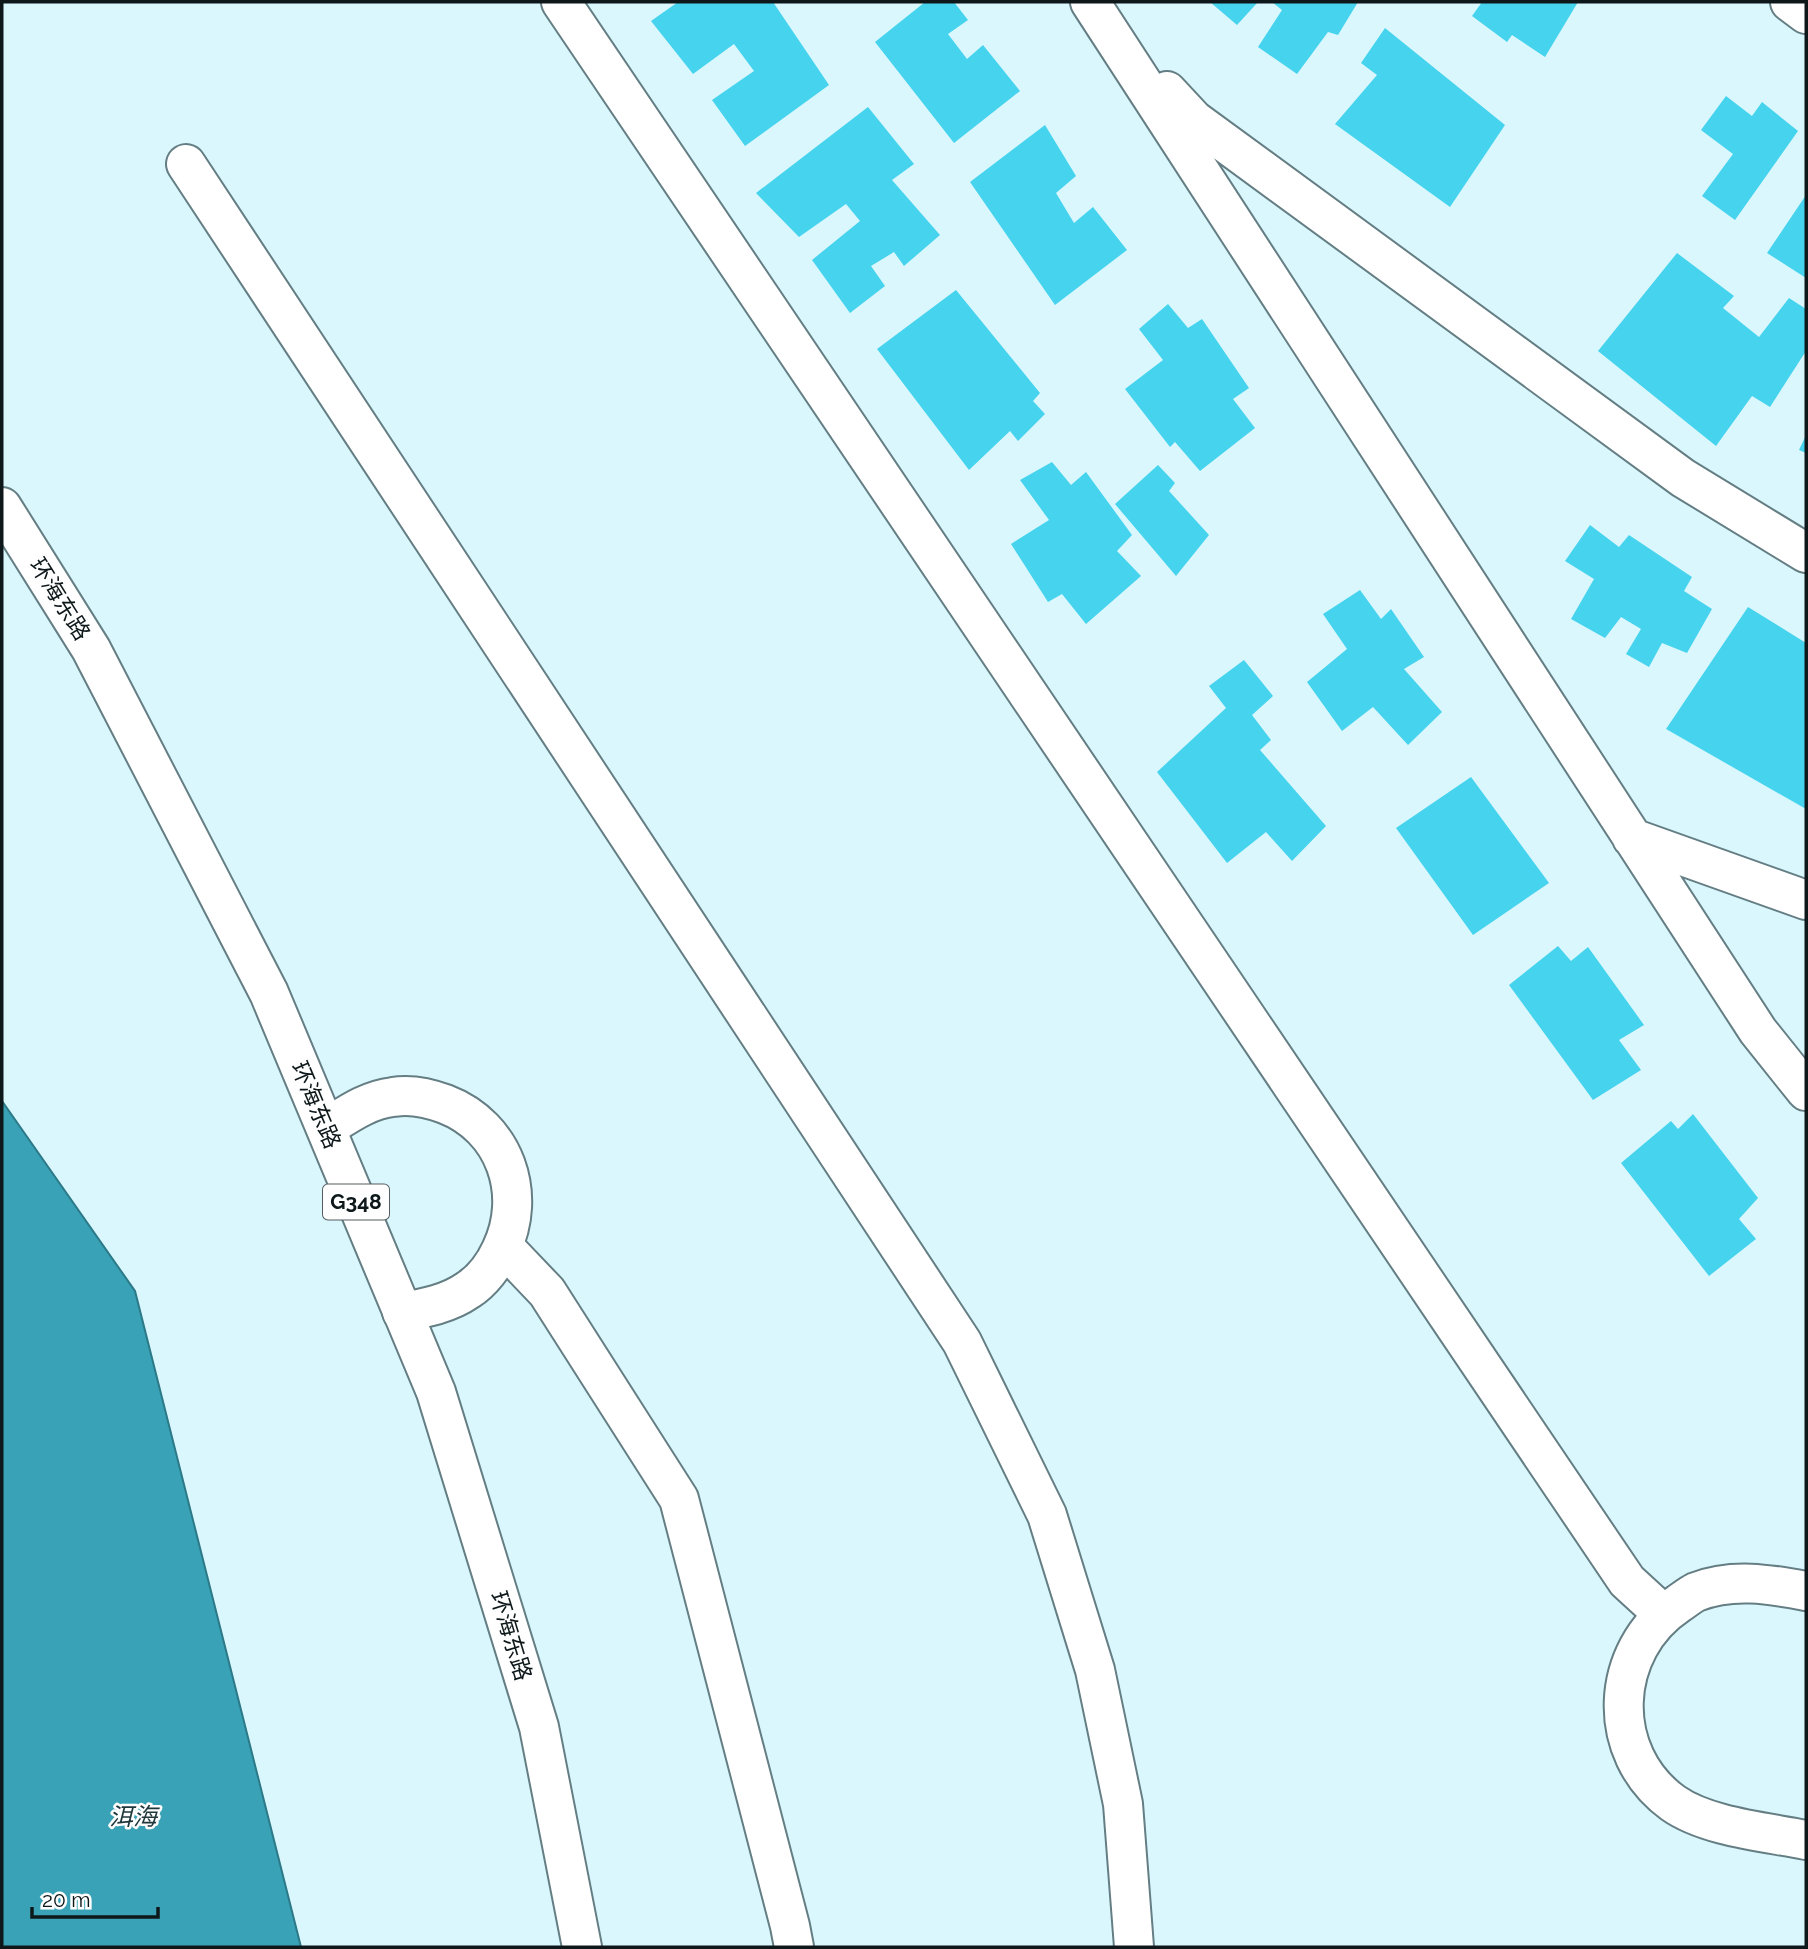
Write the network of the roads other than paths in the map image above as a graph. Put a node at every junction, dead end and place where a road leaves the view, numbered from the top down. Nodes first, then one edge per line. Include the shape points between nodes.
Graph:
1 (561, 2) edge
2 (1790, 2) edge
3 (1806, 14) edge
4 (1099, 15) edge
5 (186, 164) dead end
6 (2, 507) edge
7 (1806, 553) edge
8 (1632, 838) junction
9 (1806, 900) edge
10 (1806, 1091) edge
11 (326, 1128) junction
12 (503, 1246) junction
13 (402, 1312) junction
14 (1806, 1591) edge
15 (1663, 1614) junction
16 (1806, 1840) edge
17 (582, 1947) edge
18 (794, 1947) edge
19 (1134, 1947) edge

1 - 15 main road via 1627,1581
2 - 3 main road
4 - 7 main road via 1194,120 1683,478
4 - 8 main road
5 - 19 main road via 962,1342 1047,1515 1095,1670 1123,1804
6 - 11 main road, 环海东路 / G348 via 98,661 270,993
8 - 9 main road
8 - 10 main road via 1758,1031
11 - 12 main road via 361,1105 394,1096 428,1098 459,1110 485,1130 504,1159 513,1194 510,1231
11 - 13 main road, 环海东路 / G348
12 - 13 main road via 494,1264 468,1290 435,1306
12 - 18 main road via 547,1292 679,1499
13 - 17 main road, 环海东路 / G348 via 436,1392 539,1727
14 - 15 main road via 1733,1583 1695,1592
15 - 16 main road via 1638,1644 1625,1680 1623,1715 1631,1749 1648,1779 1673,1803 1704,1819

